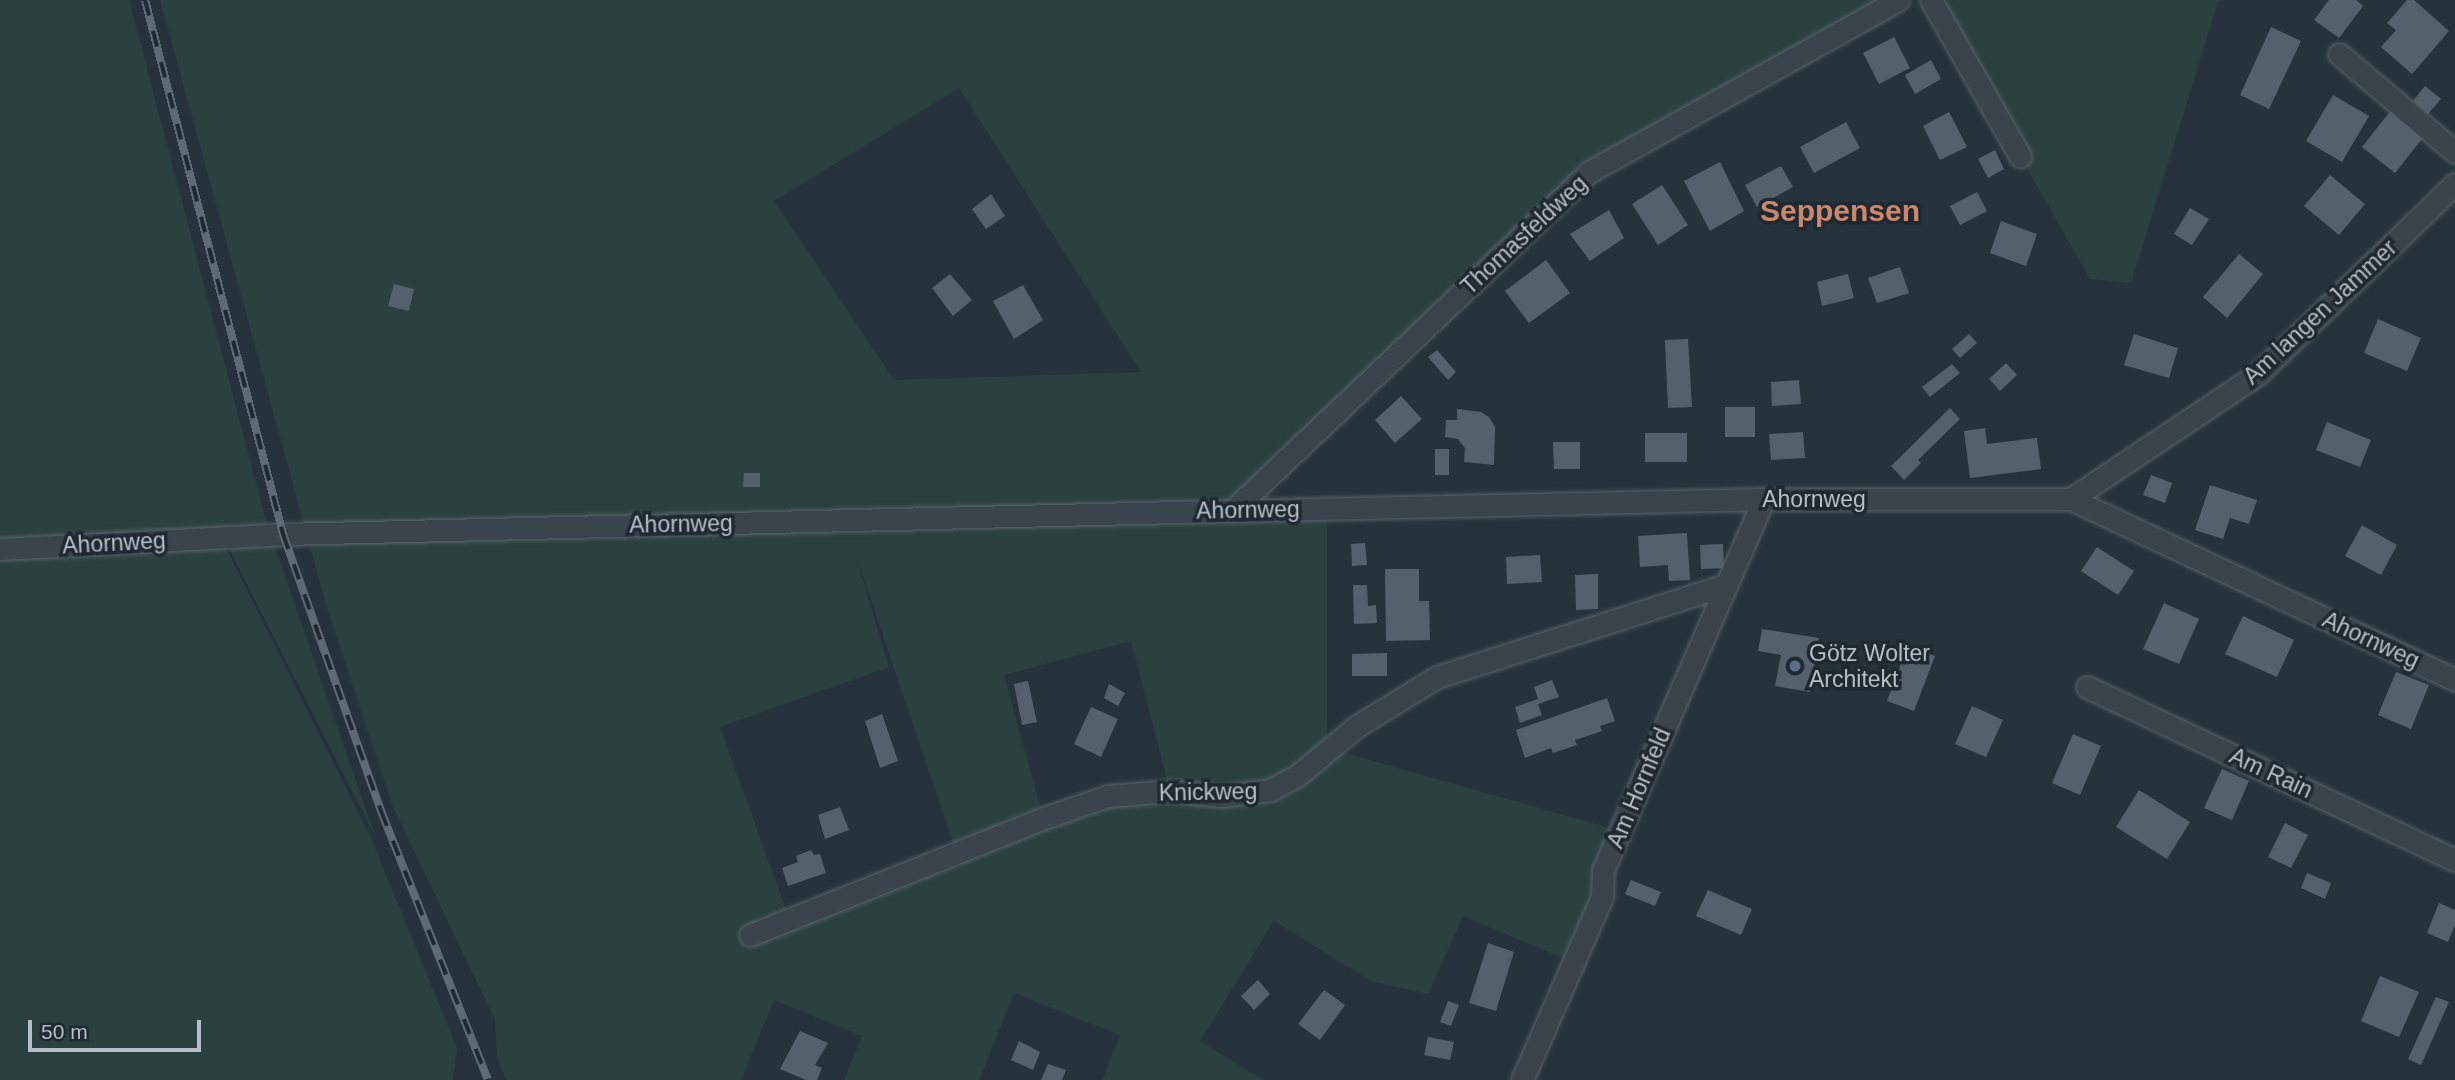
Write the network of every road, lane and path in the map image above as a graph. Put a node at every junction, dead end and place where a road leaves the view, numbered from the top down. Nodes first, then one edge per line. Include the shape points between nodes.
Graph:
1 (1898, 0) edge
2 (1931, 0) edge
3 (2339, 54) dead end
4 (2455, 152) edge
5 (2020, 156) dead end
6 (2455, 184) edge
7 (1764, 499) junction
8 (2071, 499) junction
9 (1232, 511) junction
10 (0, 548) edge
11 (1726, 586) junction
12 (2455, 680) edge
13 (2087, 687) dead end
14 (2455, 859) edge
15 (750, 935) dead end
16 (1522, 1080) edge

1 - 9 street, Thomasfeldweg via 1589,173
2 - 5 street
3 - 4 street
6 - 8 street, Am langen Jammer via 2259,373
7 - 8 street, Ahornweg
7 - 9 street, Ahornweg
7 - 11 street, Am Hornfeld
8 - 12 street, Ahornweg
9 - 10 street, Ahornweg via 283,534
11 - 15 street, Knickweg via 1437,677 1357,726 1298,775 1270,790 1222,796 1170,791 1108,796
11 - 16 street, Am Hornfeld via 1620,831 1604,871 1602,897
13 - 14 street, Am Rain

